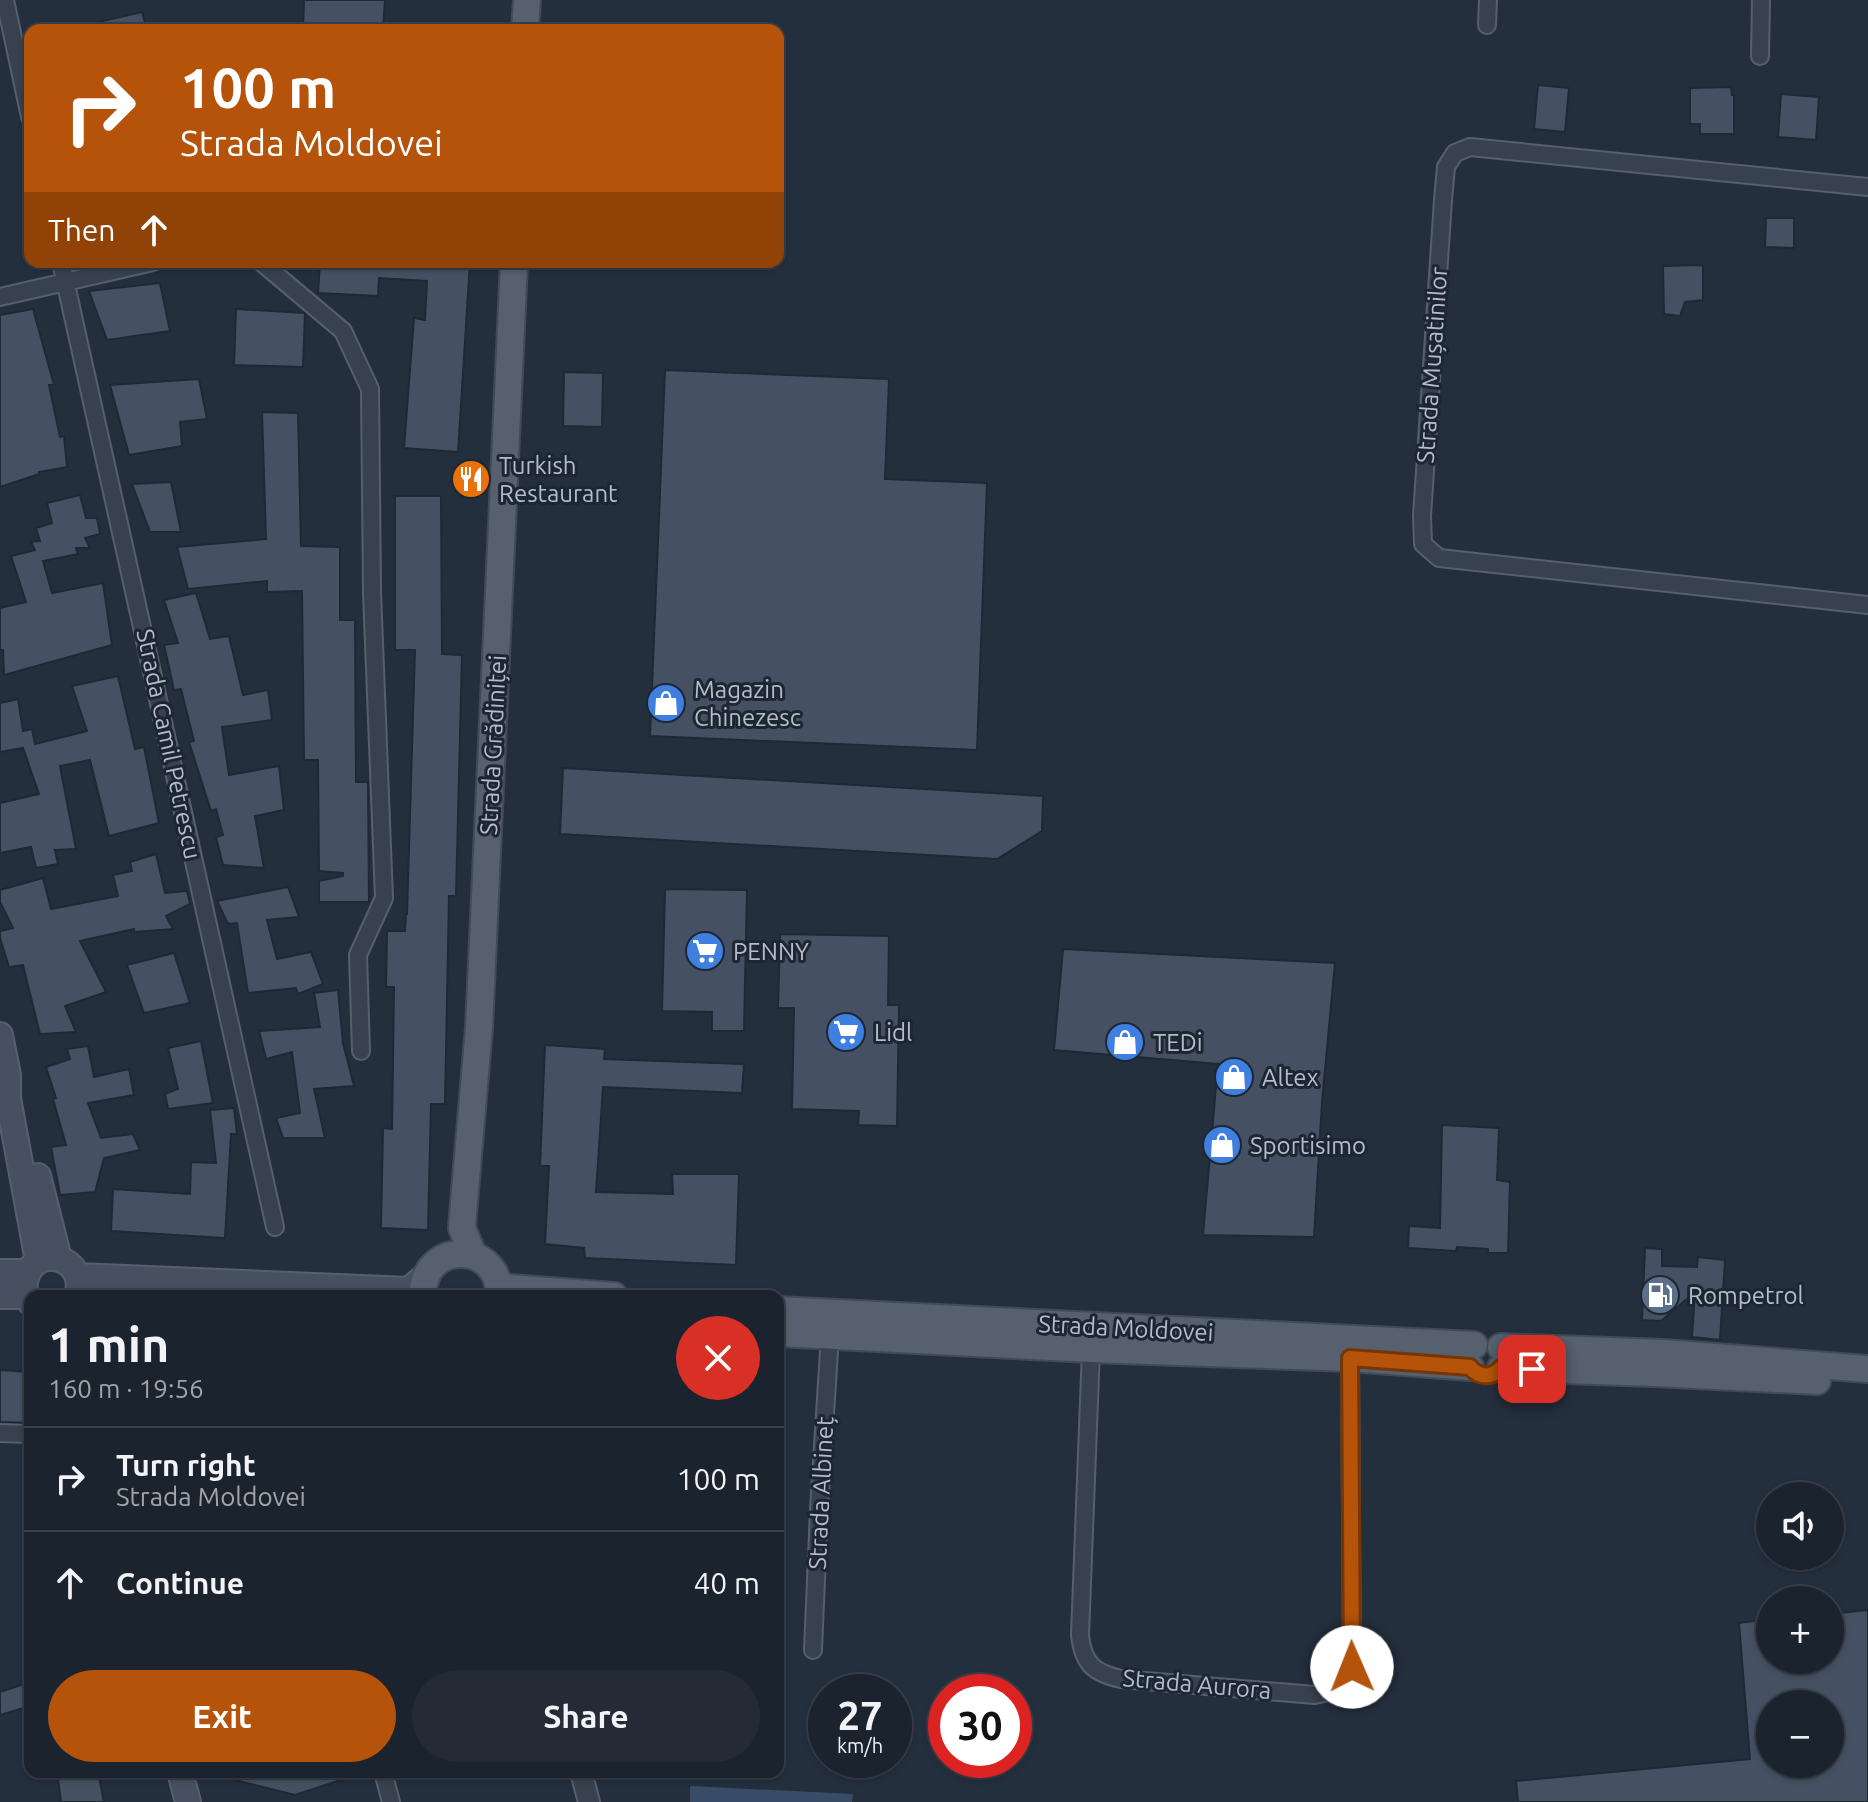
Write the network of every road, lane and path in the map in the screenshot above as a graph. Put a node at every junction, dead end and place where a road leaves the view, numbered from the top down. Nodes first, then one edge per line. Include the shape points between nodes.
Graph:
1 (5, 0) edge
2 (527, 0) edge
3 (1488, 0) edge
4 (1761, 0) edge
5 (525, 24) edge
6 (1487, 25) dead end
7 (1760, 56) dead end
8 (24, 89) edge
9 (1868, 187) edge
10 (62, 268) edge
11 (127, 268) edge
12 (268, 268) edge
13 (514, 268) edge
14 (66, 282) junction
15 (0, 297) edge
16 (1868, 605) edge
17 (0, 1035) edge
18 (361, 1051) dead end
19 (275, 1227) dead end
20 (460, 1255) junction
21 (0, 1272) edge
22 (36, 1278) edge
23 (78, 1286) edge
24 (424, 1286) edge
25 (499, 1290) edge
26 (0, 1296) edge
27 (784, 1310) edge
28 (784, 1333) edge
29 (830, 1335) junction
30 (1091, 1349) junction
31 (1472, 1356) junction
32 (1350, 1358) junction
33 (1501, 1358) junction
34 (1868, 1369) edge
35 (1868, 1384) edge
36 (0, 1433) edge
37 (24, 1434) edge
38 (813, 1650) dead end
39 (182, 1778) edge
40 (385, 1778) edge
41 (583, 1778) edge
42 (188, 1802) edge
43 (391, 1802) edge
44 (589, 1802) edge

1 - 8 street
2 - 5 main road
3 - 6 street
4 - 7 street
9 - 16 street, Strada Mușatinilor via 1470,147 1455,153 1446,167 1443,200 1422,516 1423,544 1439,558
10 - 14 street, Strada Camil Petrescu
11 - 14 street
12 - 18 street via 343,331 370,389 384,898 358,955
13 - 20 main road, Strada Grădiniței via 479,1028
14 - 15 street
14 - 19 street, Strada Camil Petrescu
17 - 22 main road
20 - 24 main road via 439,1260
20 - 25 main road, Strada Grădiniței via 489,1266
21 - 22 main road
22 - 23 main road via 71,1265
22 - 26 main road
23 - 24 main road
27 - 31 main road, Strada Moldovei
28 - 29 main road, Strada Moldovei
29 - 30 main road, Strada Moldovei
29 - 38 street, Strada Albineț
30 - 32 main road, Strada Moldovei
30 - 32 street, Strada Aurora via 1080,1635 1090,1665 1121,1679 1315,1695 1333,1692 1352,1667
31 - 32 main road, Strada Moldovei
31 - 33 main road via 1478,1374 1488,1376 1496,1373
33 - 34 main road via 1664,1353
33 - 35 main road via 1654,1373
36 - 37 street
39 - 42 main road
40 - 43 street
41 - 44 street

